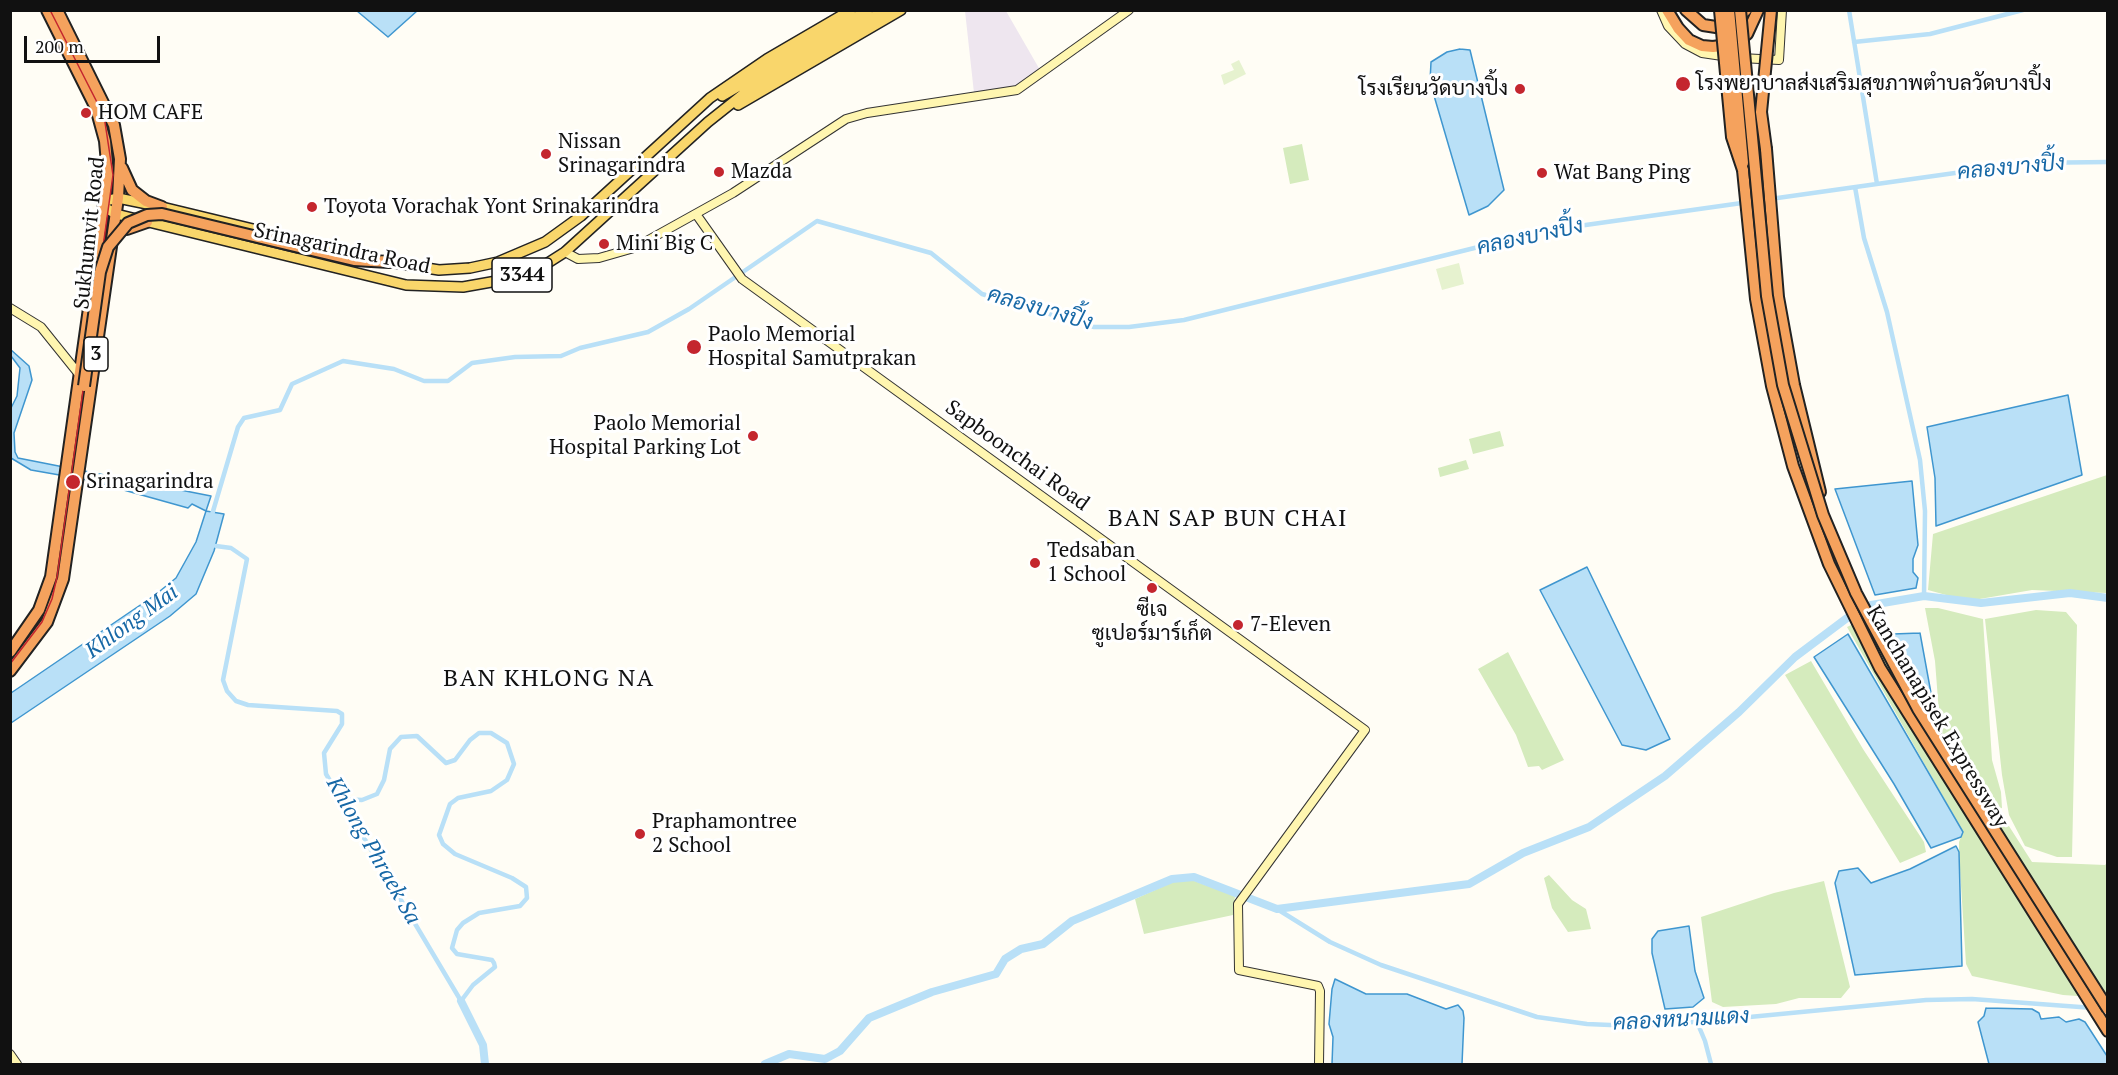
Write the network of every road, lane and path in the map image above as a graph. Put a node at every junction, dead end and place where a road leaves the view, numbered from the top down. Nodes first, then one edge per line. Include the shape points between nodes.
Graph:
1 (47, 10) edge
2 (57, 10) edge
3 (851, 10) edge
4 (885, 10) edge
5 (901, 10) edge
6 (1129, 10) edge
7 (1661, 10) edge
8 (1667, 10) edge
9 (1686, 10) edge
10 (1720, 10) edge
11 (1729, 10) edge
12 (1740, 10) edge
13 (1746, 10) edge
14 (1758, 10) edge
15 (1771, 10) edge
16 (1778, 10) edge
17 (1782, 10) edge
18 (866, 15) edge
19 (665, 139) junction
20 (1766, 149) junction
21 (676, 152) junction
22 (107, 157) junction
23 (120, 159) junction
24 (1743, 170) junction
25 (118, 198) junction
26 (105, 204) junction
27 (162, 207) junction
28 (183, 212) junction
29 (116, 214) junction
30 (696, 214) junction
31 (147, 222) junction
32 (176, 228) junction
33 (98, 237) junction
34 (112, 239) junction
35 (565, 252) junction
36 (110, 254) junction
37 (389, 262) junction
38 (10, 308) edge
39 (78, 373) junction
40 (70, 434) junction
41 (1823, 515) junction
42 (10, 652) edge
43 (10, 670) edge
44 (2108, 1009) edge
45 (2108, 1031) edge
46 (10, 1054) edge
47 (17, 1065) edge
48 (1319, 1065) edge

1 - 22 highway, Sukhumvit Road / 3 via 96,108
2 - 23 highway, Sukhumvit Road / 3 via 111,116
3 - 19 main road, Srinagarindra Road / 3344 via 740,76
4 - 18 main road, Srinagarindra Road / 3344
5 - 21 main road, Srinagarindra Road / 3344 via 747,99
6 - 30 street via 1024,87 846,119 774,169
7 - 17 street via 1674,33 1694,50 1716,57 1779,60
8 - 14 highway via 1689,40 1713,47 1727,45 1747,34
9 - 13 highway via 1703,25 1716,27 1732,23
10 - 24 highway, bridge via 1732,136
11 - 24 highway, Kanchanapisek Expressway, bridge
12 - 41 highway, Kanchanapisek Expressway, bridge via 1767,296 1783,385
15 - 20 highway, bridge via 1761,111
16 - 20 highway, bridge
18 - 19 main road, Srinagarindra Road / 3344 via 724,94
18 - 21 main road, Srinagarindra Road / 3344 via 747,91
19 - 37 main road, Srinagarindra Road / 3344 via 574,222 523,254 493,264 454,269
20 - 41 highway, bridge via 1778,297
21 - 35 main road, Srinagarindra Road / 3344
22 - 23 highway via 114,164
22 - 26 highway, Sukhumvit Road / 3
23 - 25 highway, Sukhumvit Road / 3
23 - 27 highway via 132,190
24 - 45 highway, Kanchanapisek Expressway via 1756,299 1772,386 1793,466 1829,564 1880,668
25 - 26 main road, Srinagarindra Road / 3344
25 - 27 main road, Srinagarindra Road / 3344
25 - 29 highway, Sukhumvit Road / 3
26 - 29 main road, Srinagarindra Road / 3344
26 - 33 highway, Sukhumvit Road / 3
27 - 28 main road, Srinagarindra Road / 3344
28 - 32 main road via 173,218
28 - 37 main road, Srinagarindra Road / 3344
29 - 31 main road, Srinagarindra Road / 3344
29 - 34 highway, Sukhumvit Road / 3
30 - 35 street via 619,254 578,259
30 - 48 street, Sapboonchai Road via 742,279 1365,730 1239,900 1239,970 1318,986
31 - 32 main road, Srinagarindra Road / 3344
31 - 36 highway via 126,230
32 - 35 main road, Srinagarindra Road / 3344 via 426,288 475,286 508,279
33 - 34 highway via 106,234
33 - 39 highway, Sukhumvit Road / 3
34 - 36 highway, Sukhumvit Road / 3
36 - 43 highway, Sukhumvit Road / 3 via 63,579 56,605 36,641
37 - 40 highway, bridge via 354,260 162,214 128,223 108,247 100,272 84,386
38 - 39 street via 41,327
39 - 40 highway, Sukhumvit Road / 3
40 - 42 highway, Sukhumvit Road / 3 via 46,594
41 - 44 highway, Kanchanapisek Expressway, bridge via 1861,604 1918,709
46 - 47 street

